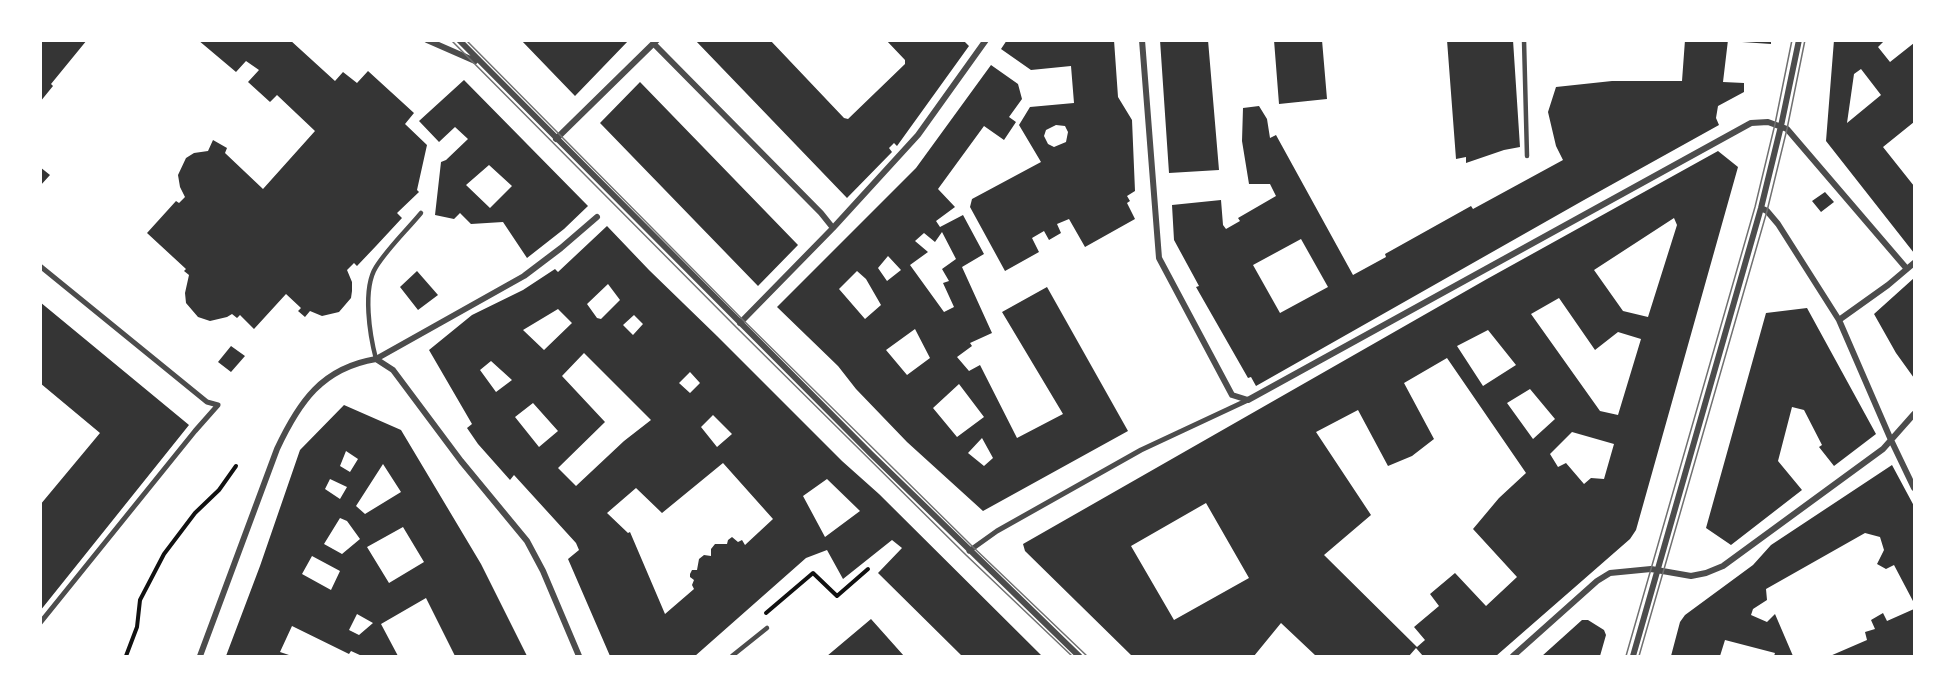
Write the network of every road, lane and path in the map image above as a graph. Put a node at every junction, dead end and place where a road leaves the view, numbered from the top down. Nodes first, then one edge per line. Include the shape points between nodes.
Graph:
1 (427, 40) edge
2 (459, 40) edge
3 (986, 40) edge
4 (1142, 40) edge
5 (1524, 40) edge
6 (1798, 40) edge
7 (656, 42) edge
8 (483, 66) junction
9 (1781, 126) junction
10 (556, 140) junction
11 (1527, 156) dead end
12 (1761, 208) junction
13 (421, 213) dead end
14 (597, 217) dead end
15 (833, 228) junction
16 (1914, 263) edge
17 (40, 266) edge
18 (1907, 269) junction
19 (1839, 320) junction
20 (740, 323) junction
21 (376, 359) junction
22 (1248, 400) junction
23 (1914, 414) edge
24 (1891, 440) junction
25 (236, 466) dead end
26 (1914, 488) edge
27 (969, 551) junction
28 (868, 569) dead end
29 (1657, 570) junction
30 (760, 618) dead end
31 (40, 623) edge
32 (767, 628) dead end
33 (126, 657) edge
34 (200, 657) edge
35 (579, 657) edge
36 (732, 657) edge
37 (1079, 657) edge
38 (1513, 657) edge
39 (1632, 657) edge

1 - 8 street
2 - 8 street
3 - 15 street via 918,135
4 - 22 street via 1159,258 1232,395
5 - 11 lane
6 - 9 street
7 - 10 street
7 - 15 street
8 - 10 street
9 - 12 street
9 - 18 street via 1803,146
9 - 22 street via 1750,123
10 - 20 street
12 - 19 street via 1778,224
12 - 29 street
13 - 21 lane via 374,269 369,288 369,328
14 - 21 street via 524,276
15 - 20 street
16 - 18 street
17 - 31 street via 207,402 218,405
18 - 19 street
19 - 24 street
20 - 27 street
21 - 34 street via 338,371 317,387 292,417
21 - 35 street via 393,370 460,461 527,541
22 - 27 street via 1142,450 997,531
23 - 24 street
24 - 26 street
24 - 29 street via 1723,566 1691,576
25 - 33 path via 164,554 140,600 137,627
27 - 37 street
28 - 30 path via 837,596 813,573
29 - 38 street via 1610,573
29 - 39 street
32 - 36 lane

